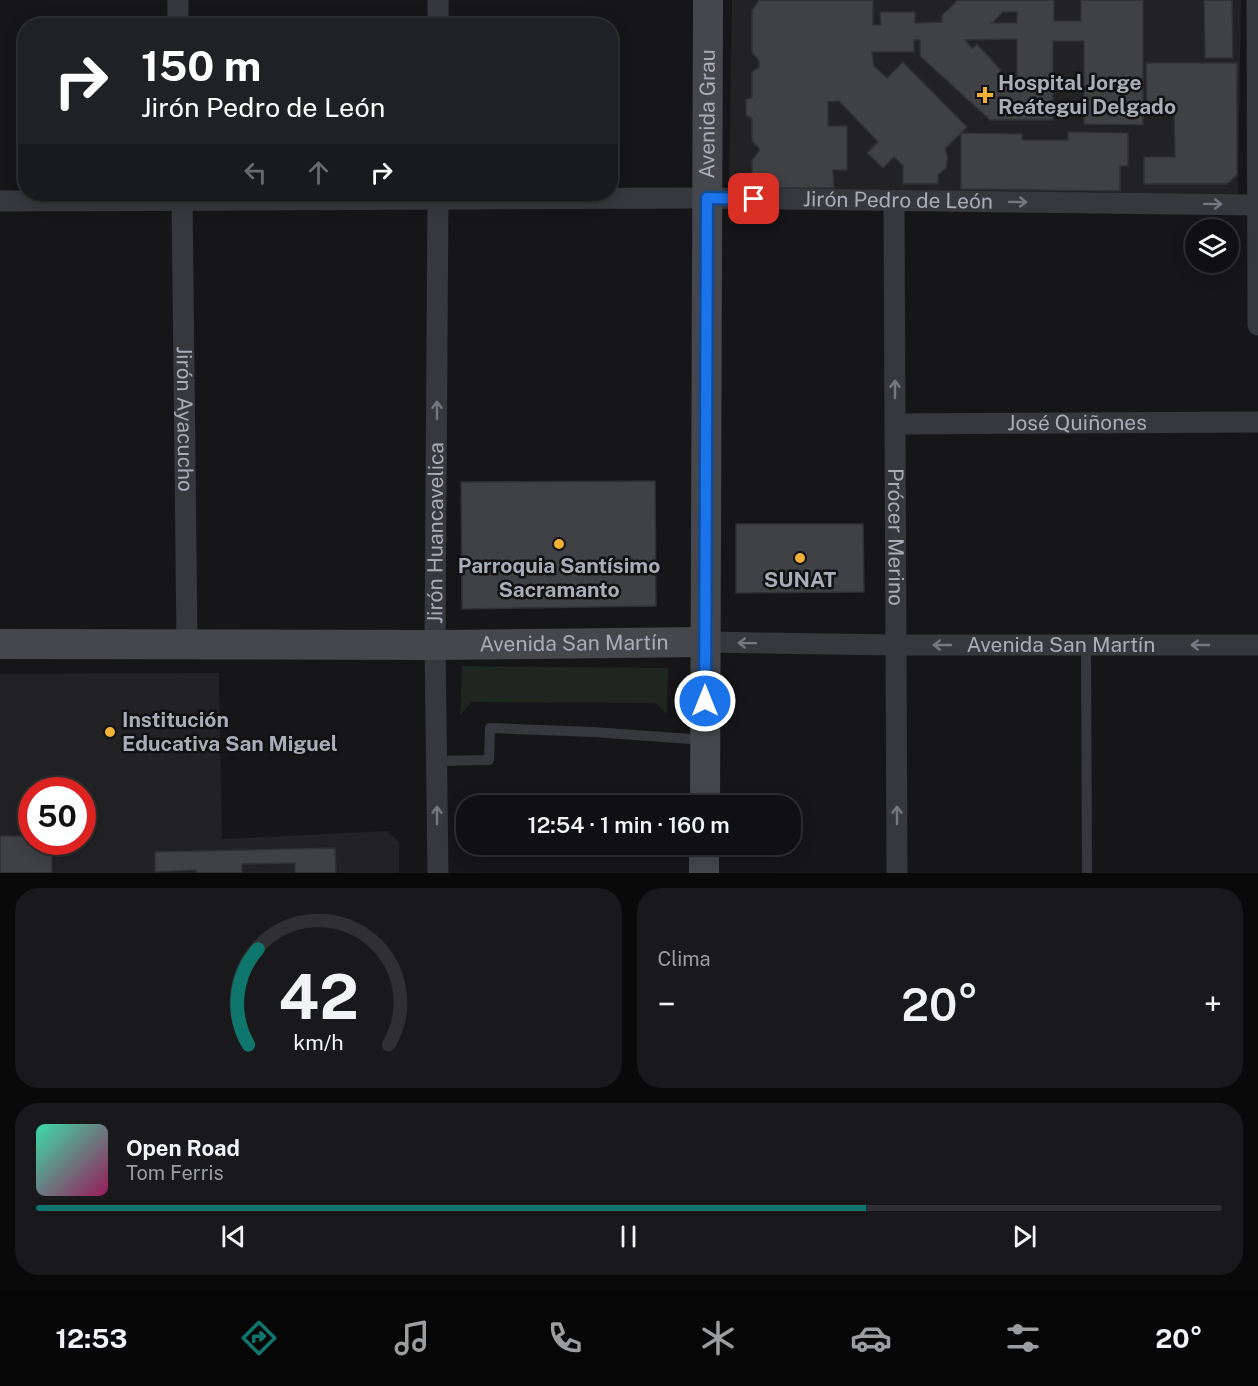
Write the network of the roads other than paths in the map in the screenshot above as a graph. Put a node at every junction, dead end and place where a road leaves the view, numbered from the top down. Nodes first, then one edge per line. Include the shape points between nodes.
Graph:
1 (178, 0) edge
2 (438, 0) edge
3 (708, 0) edge
4 (1257, 0) edge
5 (178, 18) edge
6 (438, 18) edge
7 (618, 197) edge
8 (707, 198) junction
9 (0, 201) edge
10 (18, 201) edge
11 (182, 201) edge
12 (438, 201) edge
13 (894, 201) junction
14 (1258, 205) edge
15 (1258, 325) edge
16 (1258, 422) edge
17 (895, 424) junction
18 (705, 642) junction
19 (0, 644) edge
20 (187, 644) junction
21 (435, 645) junction
22 (896, 645) junction
23 (1086, 645) junction
24 (1258, 645) edge
25 (705, 740) junction
26 (437, 761) junction
27 (705, 795) edge
28 (704, 855) edge
29 (438, 873) edge
30 (704, 873) edge
31 (897, 873) edge
32 (1087, 873) edge

1 - 5 street
2 - 6 street
3 - 8 main road, Avenida Grau
4 - 14 street
7 - 8 street, Jirón Pedro de León
8 - 13 street, Jirón Pedro de León
8 - 18 main road, Avenida Grau
9 - 10 street, Jirón Pedro de León
11 - 20 street, Jirón Ayacucho
21 -> 12 street, Jirón Huancavelica
13 -> 14 street, Jirón Pedro de León
17 -> 13 street, Prócer Merino
14 - 15 street
16 - 17 street, José Quiñones
17 - 22 street, Prócer Merino
18 - 21 main road, Avenida San Martín
22 -> 18 street, Avenida San Martín
18 - 25 main road, Avenida Grau
19 - 20 main road, Avenida San Martín
20 - 21 main road, Avenida San Martín
21 - 26 street, Jirón Huancavelica
23 -> 22 street, Avenida San Martín
31 -> 22 street, Prócer Merino
24 -> 23 street, Avenida San Martín
23 - 32 lane
25 - 26 lane via 490,728 489,760
25 - 27 main road, Avenida Grau
29 -> 26 street, Jirón Huancavelica
28 - 30 main road

